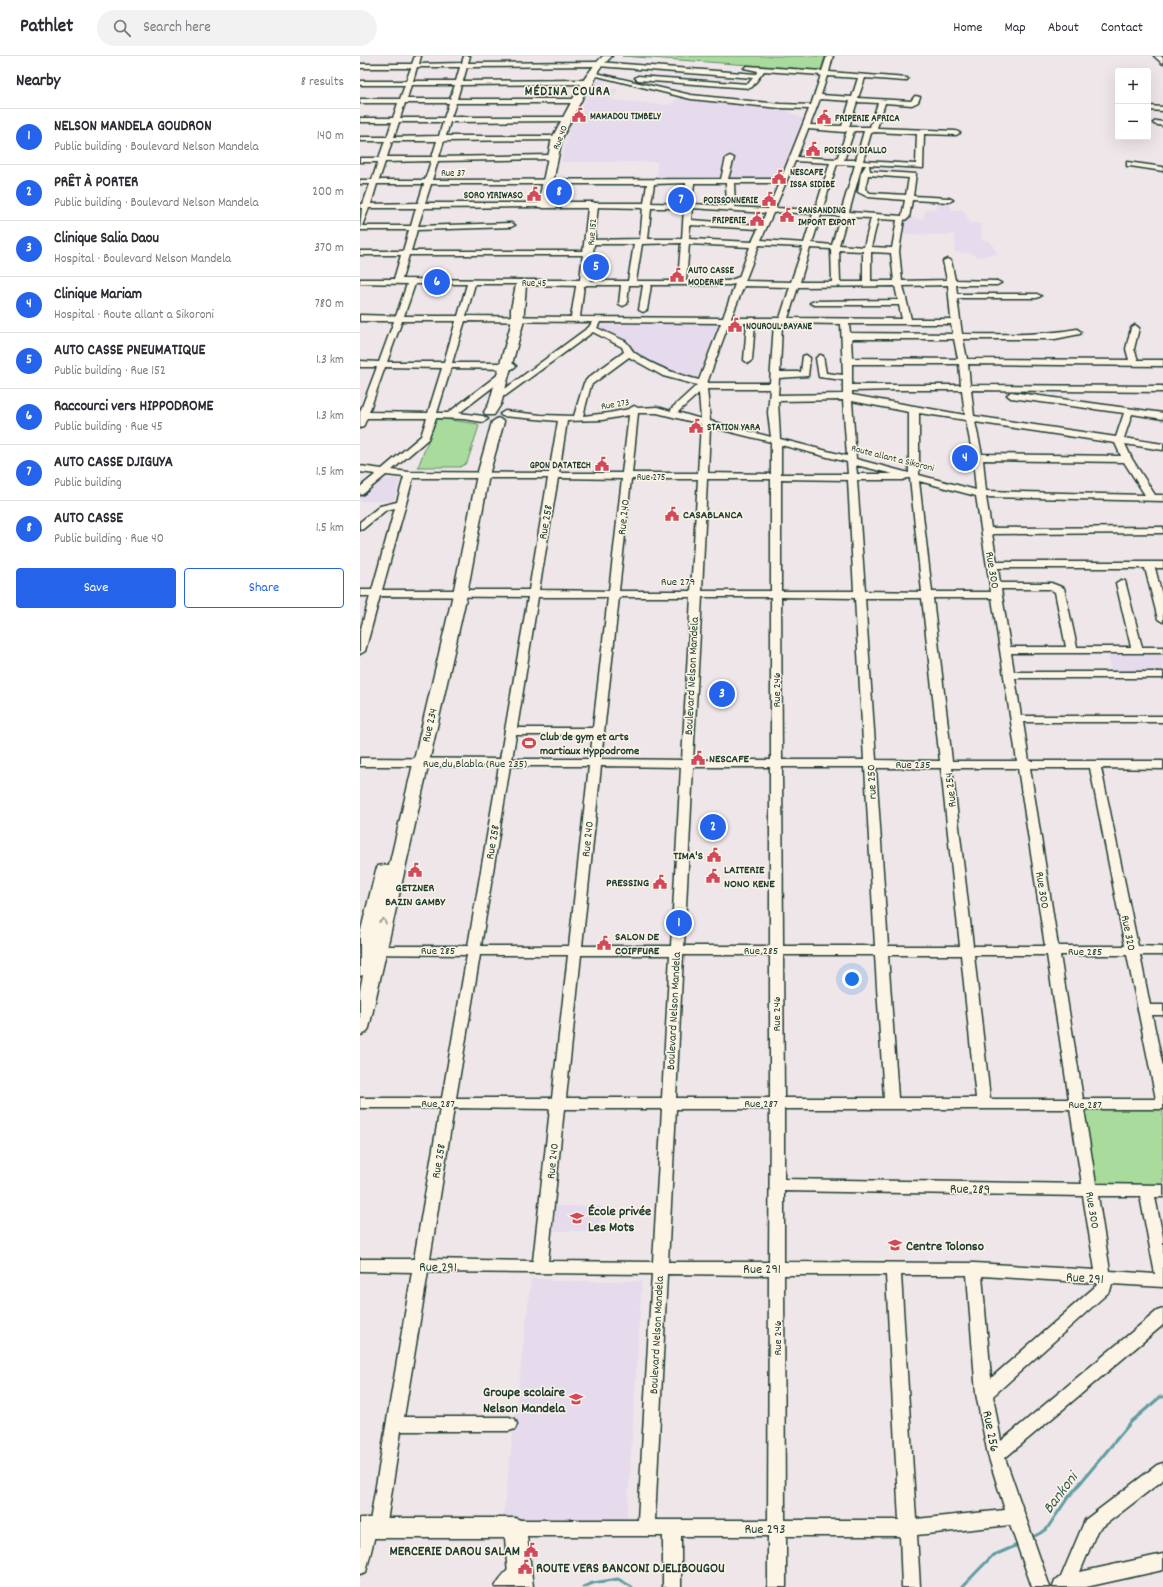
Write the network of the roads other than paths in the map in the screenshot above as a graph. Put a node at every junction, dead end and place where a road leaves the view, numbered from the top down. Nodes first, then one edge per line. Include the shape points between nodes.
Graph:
1 (372, 56) edge
2 (418, 56) edge
3 (467, 56) edge
4 (830, 56) edge
5 (1157, 56) edge
6 (607, 57) edge
7 (1163, 62) edge
8 (598, 64) junction
9 (685, 64) junction
10 (414, 65) junction
11 (464, 65) junction
12 (360, 66) edge
13 (763, 69) junction
14 (681, 70) junction
15 (557, 73) junction
16 (829, 73) junction
17 (758, 76) junction
18 (862, 76) junction
19 (363, 77) edge
20 (592, 77) junction
21 (905, 79) dead end
22 (673, 80) junction
23 (409, 82) junction
24 (459, 82) junction
25 (821, 97) junction
26 (917, 97) dead end
27 (854, 99) junction
28 (360, 101) edge
29 (402, 101) junction
30 (453, 101) junction
31 (576, 101) junction
32 (882, 101) junction
33 (780, 106) junction
34 (814, 107) junction
35 (1151, 108) edge
36 (1163, 110) edge
37 (566, 119) junction
38 (809, 119) junction
39 (360, 120) edge
40 (396, 120) junction
41 (447, 120) junction
42 (806, 127) junction
43 (814, 128) junction
44 (848, 130) junction
45 (870, 131) junction
46 (921, 132) junction
47 (803, 134) junction
48 (956, 134) dead end
49 (442, 138) junction
50 (557, 138) junction
51 (360, 139) edge
52 (390, 139) junction
53 (552, 157) junction
54 (730, 158) dead end
55 (435, 159) junction
56 (793, 159) junction
57 (360, 160) edge
58 (382, 160) junction
59 (837, 162) junction
60 (859, 163) junction
61 (868, 164) junction
62 (1130, 164) dead end
63 (1163, 169) edge
64 (864, 177) junction
65 (428, 181) junction
66 (727, 181) junction
67 (784, 181) junction
68 (360, 182) edge
69 (375, 182) junction
70 (549, 182) junction
71 (651, 182) junction
72 (690, 182) junction
73 (909, 198) junction
74 (949, 200) dead end
75 (421, 205) junction
76 (545, 205) junction
77 (593, 205) junction
78 (647, 205) junction
79 (865, 205) junction
80 (363, 206) edge
81 (688, 206) junction
82 (731, 208) junction
83 (874, 208) junction
84 (498, 210) dead end
85 (771, 211) junction
86 (818, 212) junction
87 (844, 214) junction
88 (901, 218) junction
89 (687, 222) junction
90 (360, 224) edge
91 (511, 224) dead end
92 (495, 225) junction
93 (360, 228) edge
94 (414, 228) junction
95 (763, 228) junction
96 (641, 241) junction
97 (685, 241) junction
98 (590, 242) junction
99 (755, 243) junction
100 (807, 245) junction
101 (835, 247) junction
102 (867, 249) junction
103 (895, 251) junction
104 (360, 253) edge
105 (406, 253) junction
106 (589, 253) junction
107 (947, 261) dead end
108 (360, 281) edge
109 (397, 282) junction
110 (412, 282) junction
111 (472, 282) junction
112 (524, 282) junction
113 (740, 282) junction
114 (952, 282) junction
115 (583, 283) junction
116 (628, 283) junction
117 (647, 283) junction
118 (682, 283) junction
119 (708, 283) junction
120 (898, 283) junction
121 (997, 283) dead end
122 (795, 284) junction
123 (867, 284) junction
124 (816, 285) junction
125 (836, 285) junction
126 (953, 296) junction
127 (1037, 296) dead end
128 (734, 297) junction
129 (902, 302) junction
130 (814, 303) junction
131 (623, 304) dead end
132 (643, 310) dead end
133 (360, 318) edge
134 (399, 318) junction
135 (461, 319) junction
136 (520, 319) junction
137 (575, 320) junction
138 (598, 320) junction
139 (726, 321) junction
140 (751, 321) junction
141 (781, 321) junction
142 (811, 321) junction
143 (845, 321) junction
144 (906, 321) junction
145 (954, 322) junction
146 (1135, 328) dead end
147 (592, 329) junction
148 (1077, 332) dead end
149 (846, 336) junction
150 (957, 337) junction
151 (628, 353) junction
152 (806, 358) dead end
153 (820, 358) dead end
154 (748, 360) dead end
155 (848, 361) junction
156 (963, 362) junction
157 (1134, 363) junction
158 (1163, 363) edge
159 (360, 364) edge
160 (382, 365) junction
161 (446, 365) junction
162 (507, 369) junction
163 (776, 375) junction
164 (847, 378) junction
165 (701, 385) junction
166 (775, 386) junction
167 (966, 388) junction
168 (1163, 389) edge
169 (505, 393) junction
170 (847, 393) junction
171 (774, 398) junction
172 (675, 410) junction
173 (914, 410) junction
174 (631, 411) junction
175 (1129, 411) junction
176 (362, 415) edge
177 (431, 415) junction
178 (450, 416) junction
179 (1163, 416) edge
180 (494, 417) junction
181 (563, 418) junction
182 (578, 418) junction
183 (970, 419) junction
184 (706, 420) junction
185 (360, 425) edge
186 (775, 439) junction
187 (1119, 441) junction
188 (1163, 447) edge
189 (978, 457) junction
190 (852, 459) junction
191 (1127, 459) junction
192 (360, 469) edge
193 (384, 472) junction
194 (409, 475) junction
195 (480, 475) junction
196 (914, 475) junction
197 (553, 476) junction
198 (628, 476) junction
199 (702, 477) junction
200 (775, 477) junction
201 (852, 478) junction
202 (360, 492) edge
203 (981, 492) junction
204 (1163, 494) edge
205 (1149, 495) junction
206 (1163, 498) edge
207 (401, 504) junction
208 (360, 527) edge
209 (1163, 530) edge
210 (987, 531) junction
211 (992, 565) junction
212 (1148, 565) junction
213 (1163, 565) edge
214 (1121, 584) dead end
215 (996, 591) junction
216 (1159, 592) edge
217 (360, 593) edge
218 (376, 593) junction
219 (454, 594) junction
220 (533, 594) junction
221 (614, 594) junction
222 (696, 594) junction
223 (775, 595) junction
224 (859, 595) junction
225 (928, 595) junction
226 (1163, 619) edge
227 (1072, 649) junction
228 (1006, 650) junction
229 (1137, 650) junction
230 (1163, 650) edge
231 (360, 651) edge
232 (1009, 675) junction
233 (1163, 675) edge
234 (1016, 719) junction
235 (1163, 719) edge
236 (510, 732) junction
237 (599, 732) junction
238 (360, 762) edge
239 (415, 763) junction
240 (505, 763) junction
241 (596, 764) junction
242 (687, 764) junction
243 (776, 764) junction
244 (870, 764) junction
245 (947, 764) junction
246 (1023, 764) junction
247 (1095, 765) junction
248 (1163, 765) edge
249 (367, 950) edge
250 (473, 950) junction
251 (575, 950) junction
252 (677, 950) junction
253 (776, 950) junction
254 (881, 950) junction
255 (967, 950) junction
256 (1052, 950) junction
257 (1132, 951) junction
258 (1163, 951) edge
259 (360, 970) edge
260 (1144, 1010) junction
261 (1163, 1010) edge
262 (360, 1028) edge
263 (1163, 1102) edge
264 (360, 1103) edge
265 (448, 1103) junction
266 (558, 1103) junction
267 (668, 1103) junction
268 (776, 1104) junction
269 (890, 1104) junction
270 (984, 1104) junction
271 (1076, 1104) junction
272 (776, 1185) junction
273 (1090, 1190) junction
274 (1146, 1190) junction
275 (1163, 1191) edge
276 (360, 1265) edge
277 (421, 1266) junction
278 (540, 1267) junction
279 (1162, 1267) edge
280 (660, 1268) junction
281 (777, 1268) junction
282 (893, 1269) junction
283 (974, 1269) junction
284 (1163, 1281) edge
285 (1104, 1283) junction
286 (1163, 1316) edge
287 (984, 1394) junction
288 (394, 1424) junction
289 (509, 1424) dead end
290 (996, 1454) junction
291 (1161, 1473) edge
292 (1017, 1522) junction
293 (368, 1528) edge
294 (515, 1528) junction
295 (646, 1528) junction
296 (672, 1528) junction
297 (777, 1528) junction
298 (908, 1528) junction
299 (1163, 1562) edge
300 (360, 1566) edge
301 (515, 1582) edge
302 (1064, 1585) edge
303 (672, 1587) edge
304 (777, 1587) edge
305 (911, 1587) edge
306 (1041, 1587) edge

1 - 19 street
2 - 10 street
3 - 11 street
4 - 16 street
5 - 7 street
6 - 8 main road, Rue 40
6 - 9 street
8 - 14 street
8 - 15 street
8 - 20 main road, Rue 40
9 - 13 street
9 - 14 street
10 - 11 street
10 - 19 street
10 - 23 street
11 - 15 street
11 - 24 street
12 - 19 street
13 - 16 street
13 - 17 street
14 - 17 street
14 - 22 street
15 - 20 street
15 - 24 street
16 - 18 street
16 - 25 street
17 - 22 street via 750,86
18 - 21 street
18 - 27 street, Rue 246
19 - 23 street
20 - 22 street
20 - 31 main road, Rue 40
20 - 33 street via 691,97
20 - 70 main road, Rue 40 via 561,138
23 - 24 street
23 - 29 street
24 - 30 street
25 - 27 street
25 - 34 street
25 - 43 street
26 - 32 street via 916,102 912,103
27 - 32 street
27 - 44 street, Rue 246
28 - 29 street
29 - 30 street
29 - 40 street
30 - 31 street
30 - 41 street
31 - 37 main road, Rue 40
32 - 45 street
33 - 34 street
33 - 38 street
34 - 38 street
35 - 36 street
37 - 41 street
37 - 50 main road, Rue 40
38 - 42 street
39 - 40 street
40 - 41 street
40 - 52 street
41 - 49 street
42 - 43 street
42 - 47 street
43 - 44 street
43 - 47 street
44 - 45 street
44 - 59 street, Rue 246
45 - 46 street
45 - 60 street
46 - 48 street
46 - 61 street via 919,166
47 - 56 street
49 - 50 street
49 - 52 street
49 - 55 street
50 - 53 main road, Rue 40
51 - 52 street
52 - 58 street
53 - 55 street
53 - 70 main road, Rue 40
54 - 66 street
55 - 58 street
55 - 65 street
56 - 59 street
56 - 67 street
57 - 58 street
58 - 69 street
59 - 60 street
59 - 86 street, Rue 246
60 - 61 street
60 - 87 street
61 - 64 street
62 - 63 street
64 - 73 street via 912,184
64 - 79 street via 861,190
65 - 69 street, Rue 37
65 - 70 street, Rue 37
65 - 75 street
66 - 67 street, Rue 37
66 - 72 street, Rue 37
66 - 82 street
67 - 85 street
68 - 69 street, Rue 37
69 - 80 street
70 - 71 street, Rue 37
70 - 76 main road, Rue 40
71 - 72 street, Rue 37
71 - 78 street
72 - 81 street
73 - 74 street
73 - 83 street
73 - 88 street via 905,218
75 - 76 street
75 - 80 street
75 - 94 street
76 - 77 main road
77 - 78 street
77 - 98 main road, Rue 152
78 - 81 street
78 - 96 street
79 - 83 street
79 - 83 street
79 - 87 street
80 - 90 street
81 - 82 street
81 - 89 street
82 - 85 street
83 - 88 street
83 - 102 street
84 - 92 street
85 - 86 street
85 - 95 street
86 - 87 street
86 - 100 street, Rue 246
87 - 101 street
88 - 103 street
89 - 95 street
89 - 97 street
91 - 92 street
92 - 94 street
93 - 94 street
94 - 105 street
95 - 99 street
96 - 97 street
96 - 98 street
96 - 116 street
97 - 99 street
97 - 118 street
98 - 106 main road, Rue 152
99 - 100 street
99 - 113 street
100 - 101 street
100 - 122 street, Rue 246
101 - 102 street
101 - 125 street
102 - 103 street
102 - 123 street
103 - 120 street
104 - 105 street
105 - 106 street
105 - 109 street
106 - 115 main road, Rue 152
107 - 114 street, Rue 300
108 - 109 street, Rue 45
109 - 110 street, Rue 45
110 - 111 street, Rue 45
110 - 134 street
111 - 112 street, Rue 45
111 - 135 street
112 - 115 main road, Rue 45
112 - 136 main road via 517,309
113 - 119 street, Rue 45
113 - 122 street, Rue 45
113 - 128 street
114 - 120 street, Rue 45
114 - 121 street, Rue 45
114 - 126 street, Rue 300
115 - 116 street, Rue 45
115 - 137 street
116 - 117 street, Rue 45
116 - 131 street
117 - 118 street, Rue 45
117 - 132 street
118 - 119 street, Rue 45
119 - 128 street via 728,289
120 - 123 street, Rue 45
120 - 129 street
122 - 124 street, Rue 45
122 - 141 street, Rue 246
123 - 125 street, Rue 45
124 - 125 street, Rue 45
124 - 130 street
126 - 127 street
126 - 145 street, Rue 300
128 - 139 street
129 - 130 street
129 - 144 street
130 - 142 street
133 - 134 street
134 - 135 street
134 - 160 street
135 - 136 street
135 - 161 street
136 - 137 street
136 - 162 main road
137 - 138 street
138 - 139 street
138 - 147 street
139 - 140 street
139 - 165 street
140 - 141 street
140 - 154 street
141 - 142 street
141 - 163 street, Rue 246
142 - 143 street
143 - 144 street
143 - 149 street, rue 250
144 - 145 street
145 - 150 street, Rue 300
146 - 157 street via 1130,349
147 - 151 street via 622,343
147 - 169 street
148 - 150 street via 1031,337
149 - 150 street
149 - 155 street, rue 250
150 - 156 street, Rue 300
151 - 165 street via 666,374
151 - 182 street via 587,385
152 - 163 street via 805,374
153 - 164 street via 822,375
155 - 156 street
155 - 164 street, rue 250
156 - 157 street
156 - 167 street, Rue 300
157 - 158 street
159 - 160 street
160 - 161 street
160 - 176 street
161 - 162 street
161 - 177 street
162 - 169 main road
162 - 178 street
162 - 180 main road via 495,404
163 - 166 street, Rue 246
164 - 170 street, rue 250
165 - 166 street
165 - 172 street
165 - 184 street, Boulevard Nelson Mandela
166 - 171 street, Rue 246
167 - 168 street
167 - 170 street via 897,387
167 - 175 street
167 - 183 street, Rue 300
169 - 180 main road
170 - 171 street
170 - 173 street
170 - 190 street, rue 250
171 - 186 street, Rue 246
172 - 174 street via 651,406
172 - 184 street
173 - 183 street
173 - 196 street, Rue 254
174 - 182 street, Rue 273
174 - 184 street, Rue 273 via 657,410
174 - 198 street, Rue 240
175 - 179 street
175 - 187 street
176 - 177 street, Rue 273
176 - 185 street
177 - 178 street, Rue 273
177 - 193 street via 425,437
178 - 180 street, Rue 273
180 - 181 street, Rue 273
180 - 195 main road, Rue 234
181 - 182 street, Rue 273
181 - 197 street, Rue 258
183 - 187 street
183 - 189 street, Rue 300
184 - 186 street
184 - 199 street, Boulevard Nelson Mandela
186 - 190 street
186 - 200 street, Rue 246
187 - 188 street
187 - 191 street
189 - 191 street
189 - 203 street, Rue 300
190 - 196 street
190 - 201 street, rue 250
191 - 205 street
192 - 193 street
193 - 194 street, Rue 275
193 - 202 street
194 - 195 street, Rue 275
194 - 207 street
195 - 197 street, Rue 275
195 - 219 main road, Rue 234
196 - 201 street, Rue 275
196 - 203 street
196 - 225 street, Rue 254
197 - 198 street, Rue 275
197 - 220 street, Rue 258
198 - 199 street, Rue 275
198 - 221 street, Rue 240
199 - 200 street, Rue 275
199 - 222 street, Boulevard Nelson Mandela
200 - 201 street, Rue 275
200 - 223 street, Rue 246
201 - 224 street, rue 250
203 - 205 street via 1013,496
203 - 210 street, Rue 300
204 - 205 street
205 - 206 street
207 - 208 street via 383,508
207 - 218 street
209 - 210 street
210 - 211 street, Rue 300
211 - 212 street
211 - 215 street, Rue 300
212 - 213 street
212 - 216 street
214 - 229 street
215 - 225 street, Rue 279
215 - 227 street, Rue 279 via 1051,586 1060,590
215 - 228 street, Rue 300
216 - 226 street
217 - 218 street, Rue 279
218 - 219 street, Rue 279
218 - 231 street
219 - 220 street, Rue 279
219 - 239 main road, Rue 234
220 - 221 street, Rue 279
220 - 236 street, Rue 258
221 - 222 street, Rue 279
221 - 237 street, Rue 240
222 - 223 street, Rue 279
222 - 242 street, Boulevard Nelson Mandela
223 - 224 street, Rue 279
223 - 243 street, Rue 246
224 - 225 street, Rue 279
224 - 244 street, rue 250
225 - 245 street, Rue 254
227 - 228 street
227 - 229 street
228 - 232 street, Rue 300
229 - 230 street
232 - 233 street
232 - 234 street, Rue 300
234 - 235 street
234 - 246 street, Rue 300
236 - 237 street
236 - 240 street, Rue 258
237 - 241 street, Rue 240
238 - 239 street, Rue du Blabla (Rue 235)
239 - 240 street, Rue du Blabla (Rue 235)
239 - 249 main road, Rue 234
240 - 241 street, Rue du Blabla (Rue 235)
240 - 250 street, Rue 258
241 - 242 street, Rue du Blabla (Rue 235)
241 - 251 street, Rue 240
242 - 243 street, Rue 235
242 - 252 street, Boulevard Nelson Mandela
243 - 244 street, Rue 235
243 - 253 street, Rue 246
244 - 245 street, Rue 235
244 - 254 street, rue 250
245 - 246 street, Rue 235
245 - 255 street, Rue 254
246 - 247 street, Rue 235
246 - 256 street, Rue 300
247 - 248 street, Rue 235
247 - 257 street, Rue 320
249 - 250 street, Rue 285
249 - 259 main road, Rue 234
249 - 262 main road, Rue 234
250 - 251 street, Rue 285
250 - 265 street, Rue 258
251 - 252 street, Rue 285
251 - 266 street, Rue 240
252 - 253 street, Rue 285
252 - 267 street, Boulevard Nelson Mandela
253 - 254 street, Rue 285
253 - 268 street, Rue 246
254 - 255 street, Rue 285
254 - 269 street, rue 250
255 - 256 street, Rue 285
255 - 270 street, Rue 254
256 - 257 street, Rue 285
256 - 271 street, Rue 300
257 - 258 street, Rue 285
257 - 260 street, Rue 320
260 - 261 street
260 - 263 street, Rue 320
263 - 271 street, Rue 287
264 - 265 street, Rue 287
265 - 266 street, Rue 287
265 - 277 street, Rue 258
266 - 267 street, Rue 287
266 - 278 street, Rue 240
267 - 268 street, Rue 287
267 - 280 street, Boulevard Nelson Mandela
268 - 269 street, Rue 287
268 - 272 street, Rue 246
269 - 270 street, Rue 287
270 - 271 street, Rue 287
271 - 273 street, Rue 300
272 - 273 street, Rue 289
272 - 281 street, Rue 246
273 - 274 street, Rue 289
273 - 285 street, Rue 300
274 - 275 street, Rue 289
274 - 279 street
276 - 277 street, Rue 291
277 - 278 street, Rue 291
277 - 288 street, Rue 258
278 - 280 street, Rue 291
280 - 281 street, Rue 291
280 - 295 street, Boulevard Nelson Mandela
281 - 282 street, Rue 291
281 - 297 street, Rue 246
282 - 283 street, Rue 291
282 - 298 street
283 - 285 street, Rue 291
283 - 287 street, Rue 256
284 - 285 street, Rue 291
285 - 287 street
286 - 290 street
287 - 290 street, Rue 256
288 - 289 street
288 - 293 street, Rue 258
290 - 292 street, Rue 256
291 - 302 street via 1091,1526
292 - 298 street, Rue 293
292 - 306 street, Rue 256
293 - 294 main road
293 - 300 street, Rue 258
294 - 295 street, Rue 293
294 - 301 main road
295 - 296 street, Rue 293
296 - 297 street, Rue 293
296 - 303 street
297 - 298 street, Rue 293
297 - 304 street, Rue 246
298 - 305 street
299 - 302 street

